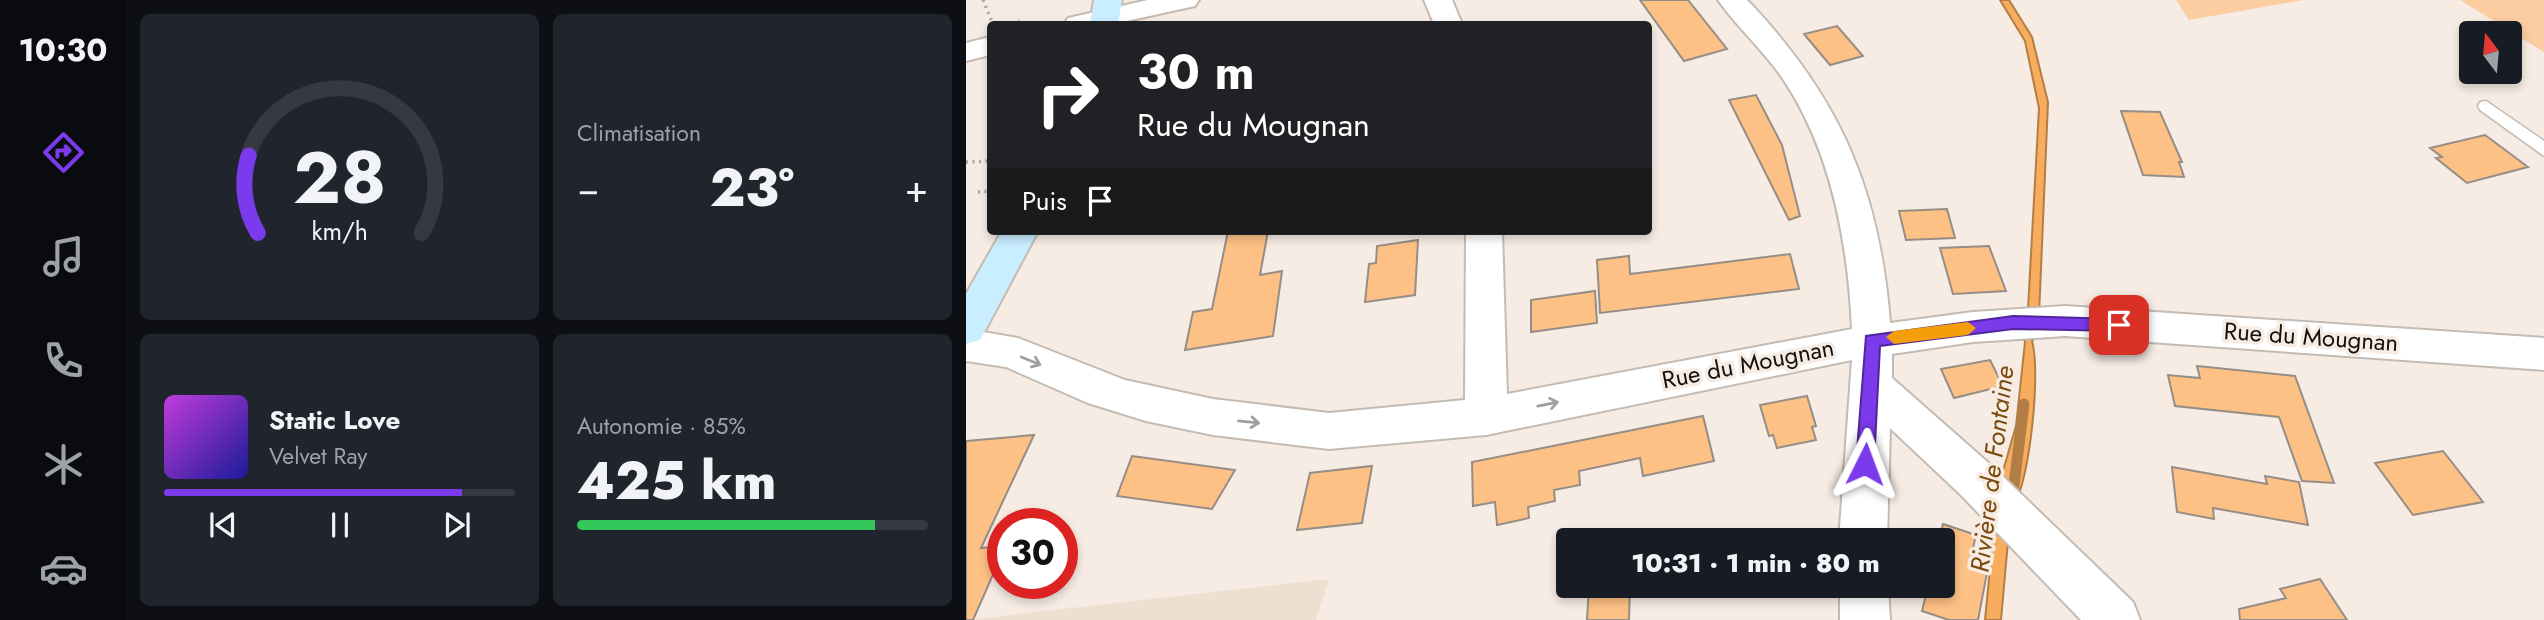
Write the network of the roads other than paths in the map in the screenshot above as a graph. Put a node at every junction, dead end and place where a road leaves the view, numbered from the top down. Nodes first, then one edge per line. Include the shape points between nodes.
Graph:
1 (1185, 0) edge
2 (1438, 0) edge
3 (1732, 0) edge
4 (1106, 14) edge
5 (1086, 21) edge
6 (1447, 21) edge
7 (987, 47) edge
8 (966, 52) edge
9 (2486, 106) dead end
10 (2544, 150) edge
11 (1018, 235) edge
12 (1484, 235) edge
13 (966, 329) edge
14 (1872, 340) junction
15 (966, 345) edge
16 (2544, 354) edge
17 (1869, 382) junction
18 (1486, 417) junction
19 (1863, 528) edge
20 (1864, 598) edge
21 (1865, 620) edge
22 (2115, 620) edge

1 - 4 street
2 - 6 street
3 - 14 street via 1774,45 1815,106 1846,181 1863,259
4 - 5 street
7 - 8 street
9 - 10 lane
11 - 13 street
12 - 18 street
14 - 16 street, Rue du Mougnan via 2065,321
14 - 17 street
18 -> 14 street, Rue du Mougnan
15 -> 18 street, Rue du Mougnan via 988,344 1105,391 1214,418 1333,431
17 - 19 street
17 - 22 street via 1977,481
20 - 21 street

